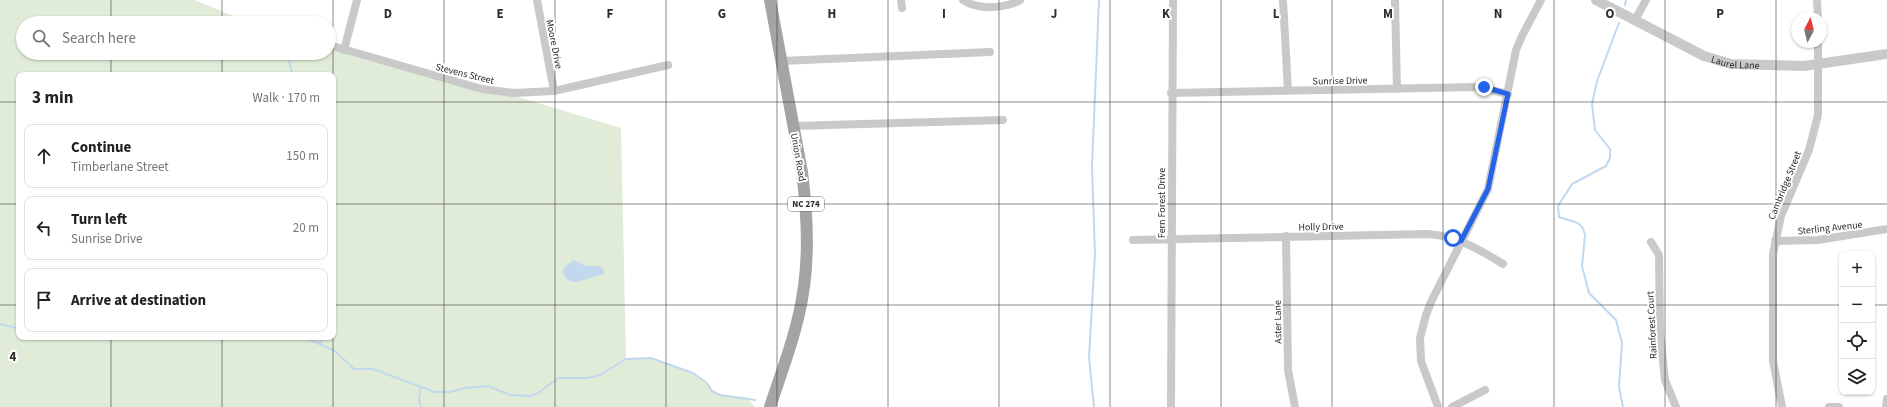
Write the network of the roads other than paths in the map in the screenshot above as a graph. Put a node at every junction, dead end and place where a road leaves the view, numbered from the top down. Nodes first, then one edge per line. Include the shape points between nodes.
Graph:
1 (357, 0) edge
2 (537, 0) edge
3 (770, 0) edge
4 (963, 0) edge
5 (1020, 0) edge
6 (1173, 0) edge
7 (1283, 0) edge
8 (1395, 0) edge
9 (1541, 0) edge
10 (1596, 0) edge
11 (1646, 0) edge
12 (1818, 0) edge
13 (1818, 12) edge
14 (1635, 20) junction
15 (336, 48) edge
16 (1818, 48) edge
17 (344, 50) junction
18 (990, 52) dead end
19 (1887, 54) edge
20 (781, 60) junction
21 (1818, 64) junction
22 (668, 65) dead end
23 (1397, 88) junction
24 (554, 91) junction
25 (1288, 91) junction
26 (1171, 93) junction
27 (1508, 94) junction
28 (1003, 120) dead end
29 (794, 126) junction
30 (1887, 229) edge
31 (1286, 236) junction
32 (1171, 238) junction
33 (1133, 240) dead end
34 (1461, 241) junction
35 (1775, 241) junction
36 (1651, 242) dead end
37 (1503, 264) dead end
38 (1485, 390) dead end
39 (1887, 399) edge
40 (770, 407) edge
41 (1172, 407) edge
42 (1295, 407) edge
43 (1438, 407) edge
44 (1452, 407) edge
45 (1676, 407) edge
46 (1782, 407) edge
47 (1829, 407) edge
48 (1839, 407) edge
49 (1886, 407) edge

1 - 17 street
2 - 24 street, Moore Drive
3 - 20 main road, Union Road / NC 274
4 - 5 street via 981,7 999,6
6 - 26 street, Fern Forest Drive
7 - 25 street
8 - 23 street
9 - 27 street via 1519,44
10 - 14 street, Laurel Lane
11 - 14 street
12 - 13 street
14 - 21 street, Laurel Lane via 1714,60 1753,65
15 - 17 street, Stevens Street
16 - 21 street, Cambridge Street
17 - 24 street, Stevens Street via 482,89 514,93
18 - 20 street
19 - 21 street, Laurel Lane
20 - 29 main road, Union Road / NC 274
21 - 35 street, Cambridge Street via 1818,115 1809,150 1783,210
22 - 24 street, Stevens Street
23 - 25 street, Sunrise Drive
23 - 27 street, Sunrise Drive via 1484,87
25 - 26 street, Sunrise Drive
26 - 32 street, Fern Forest Drive
27 - 34 street via 1488,189
28 - 29 street
29 - 40 main road, Union Road / NC 274 via 806,201 806,265 795,332
30 - 35 street, Sterling Avenue via 1818,240
31 - 32 street, Holly Drive
31 - 34 street, Holly Drive via 1428,234
31 - 42 street, Aster Lane via 1288,370
32 - 33 street, Holly Drive
32 - 41 street, Fern Forest Drive
34 - 37 street, Holly Drive
34 - 43 street via 1426,315 1420,338 1421,361
35 - 46 street, Cambridge Street via 1772,266 1773,361
36 - 45 street, Rainforest Court via 1659,255 1660,333 1665,380
38 - 44 street
39 - 49 street
47 - 48 street

